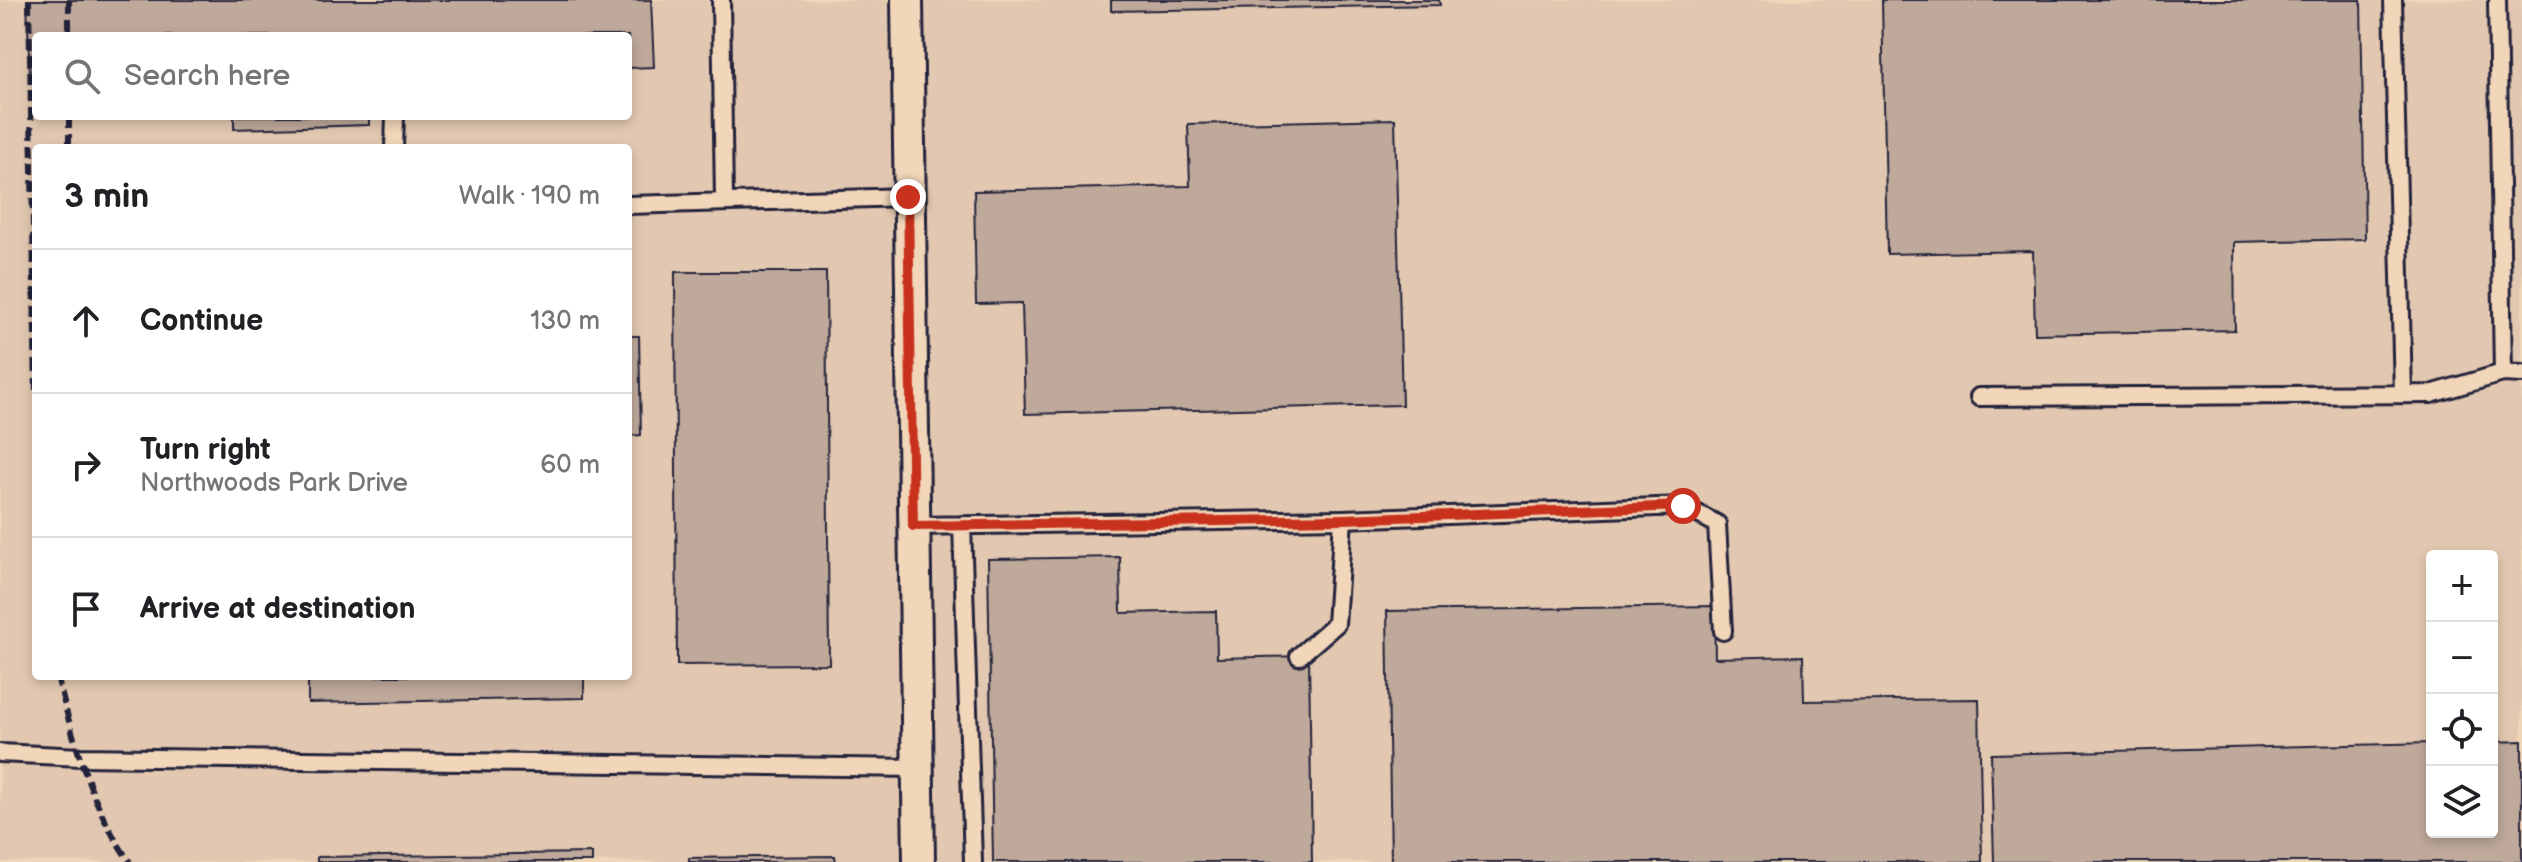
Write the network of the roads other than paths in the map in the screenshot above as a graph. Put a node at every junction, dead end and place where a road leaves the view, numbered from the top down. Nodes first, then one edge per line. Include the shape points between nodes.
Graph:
1 (721, 0) edge
2 (907, 0) edge
3 (2393, 0) edge
4 (2497, 0) edge
5 (395, 120) edge
6 (394, 144) edge
7 (908, 197) junction
8 (724, 200) junction
9 (632, 205) edge
10 (2503, 373) junction
11 (2522, 374) edge
12 (2403, 394) junction
13 (1979, 397) dead end
14 (1343, 519) junction
15 (962, 525) junction
16 (913, 526) junction
17 (1723, 631) dead end
18 (1299, 656) dead end
19 (0, 753) edge
20 (917, 768) junction
21 (919, 862) edge
22 (973, 862) edge

1 - 8 lane
2 - 7 street
3 - 12 lane
4 - 10 lane
5 - 6 lane
7 - 8 lane
7 - 16 street
8 - 9 lane
10 - 11 lane
10 - 12 lane via 2431,394
12 - 13 lane
14 - 15 lane
14 - 17 lane via 1683,506 1717,524
14 - 18 lane via 1336,624
15 - 16 lane
15 - 22 lane
16 - 20 street
19 - 20 lane
20 - 21 street

